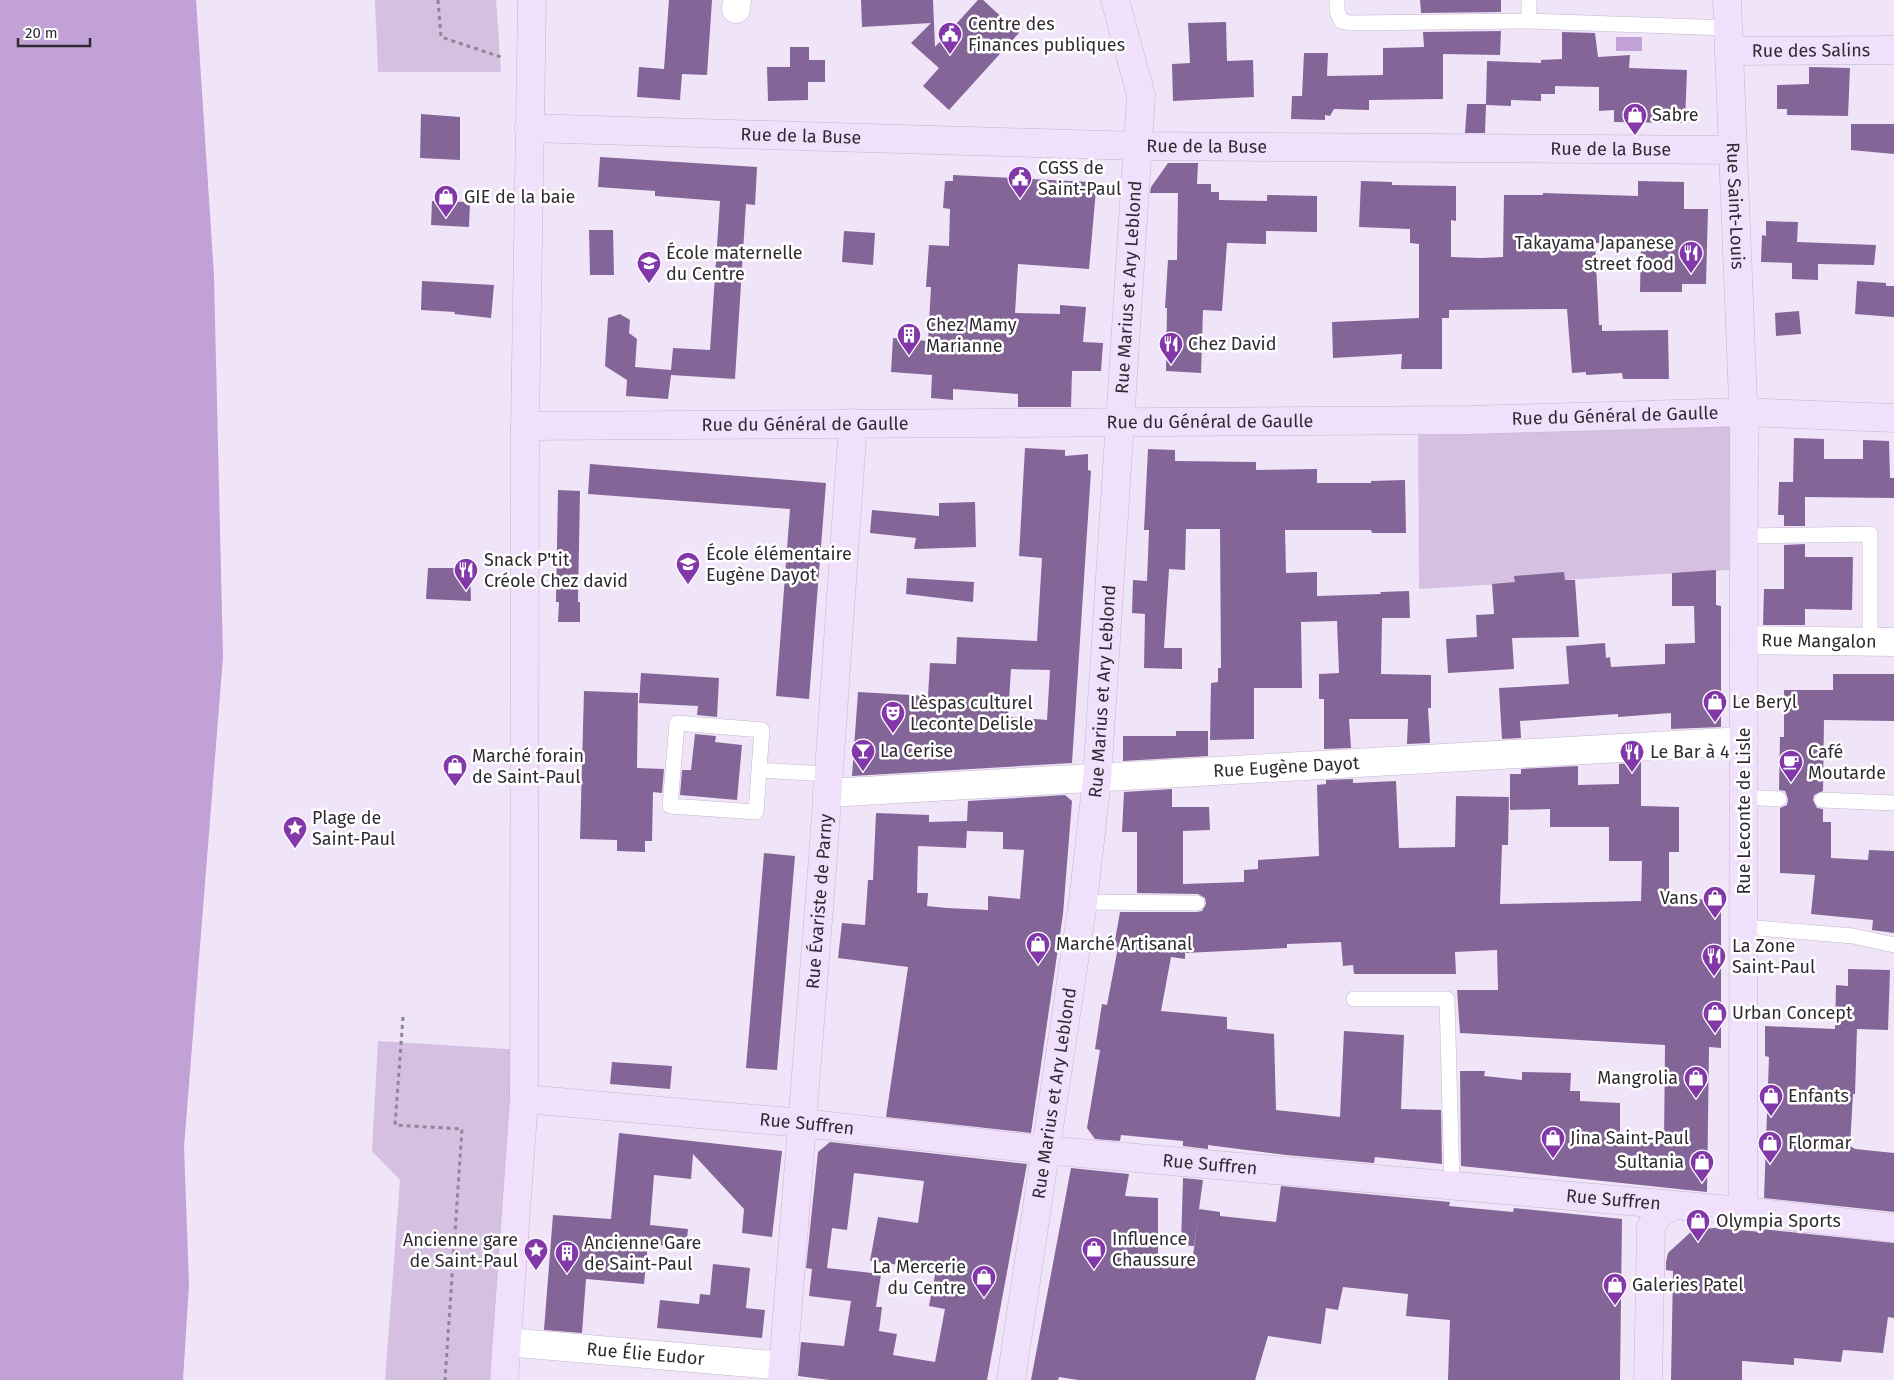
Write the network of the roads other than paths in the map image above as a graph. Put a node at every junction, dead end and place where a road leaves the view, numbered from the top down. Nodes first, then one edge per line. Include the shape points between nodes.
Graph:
1 (532, 0) edge
2 (1116, 0) edge
3 (1337, 0) edge
4 (1529, 0) edge
5 (1728, 0) edge
6 (1529, 21) junction
7 (1729, 39) junction
8 (1894, 50) edge
9 (529, 128) junction
10 (1139, 146) junction
11 (1733, 150) junction
12 (1743, 412) junction
13 (1894, 418) edge
14 (1121, 421) junction
15 (853, 423) junction
16 (525, 426) junction
17 (1744, 536) junction
18 (1744, 640) junction
19 (1882, 642) edge
20 (1744, 741) junction
21 (759, 770) junction
22 (1097, 779) junction
23 (827, 783) junction
24 (1744, 797) junction
25 (1779, 799) dead end
26 (1822, 800) dead end
27 (1894, 803) edge
28 (1083, 902) junction
29 (1197, 903) dead end
30 (1745, 927) junction
31 (1894, 945) edge
32 (1354, 999) dead end
33 (524, 1099) junction
34 (802, 1123) junction
35 (1045, 1150) junction
36 (1452, 1185) junction
37 (1671, 1206) junction
38 (1744, 1211) junction
39 (1894, 1228) edge
40 (507, 1342) junction
41 (783, 1373) edge
42 (504, 1380) edge
43 (1011, 1380) edge
44 (1648, 1380) edge

1 - 9 street
2 - 10 street, Rue Marius et Ary Leblond via 1141,95
3 - 6 lane via 1341,21 1350,23
4 - 6 lane
5 - 7 street, Rue Saint-Louis
6 - 7 lane
7 - 8 street, Rue des Salins
7 - 11 street, Rue Saint-Louis
9 - 10 street, Rue de la Buse
9 - 16 street
10 - 11 street, Rue de la Buse
10 - 14 street, Rue Marius et Ary Leblond
11 - 12 street, Rue Saint-Louis
12 - 13 street, Rue du Général de Gaulle
12 - 14 street, Rue du Général de Gaulle via 1470,420
12 - 17 street, Rue Leconte de Lisle
14 - 15 street, Rue du Général de Gaulle
14 - 22 street, Rue Marius et Ary Leblond
15 - 16 street, Rue du Général de Gaulle
15 - 23 street, Rue Évariste de Parny
16 - 33 street
17 - 18 street, Rue Leconte de Lisle
17 - 19 lane via 1870,534
18 - 19 street, Rue Mangalon
18 - 20 street, Rue Leconte de Lisle
20 - 22 street, Rue Eugène Dayot
20 - 24 street, Rue Leconte de Lisle
21 - 21 lane via 756,812 670,806 677,723 762,730
21 - 23 lane
22 - 23 street, Rue Eugène Dayot
22 - 28 street, Rue Marius et Ary Leblond
23 - 34 street, Rue Évariste de Parny
24 - 25 lane
24 - 30 street, Rue Leconte de Lisle
26 - 27 lane
28 - 29 lane
28 - 35 street, Rue Marius et Ary Leblond
30 - 31 lane via 1853,936
30 - 38 street, Rue Leconte de Lisle
32 - 36 lane via 1447,998
33 - 34 street, Rue Suffren
33 - 40 street
34 - 35 street, Rue Suffren
34 - 41 street, Rue Évariste de Parny
35 - 36 street, Rue Suffren
35 - 43 street, Rue Marius et Ary Leblond
36 - 37 street, Rue Suffren
37 - 38 street, Rue Suffren
37 - 44 street via 1657,1216 1651,1227
38 - 39 street, Rue Suffren
40 - 41 street, Rue Élie Eudor
40 - 42 street

